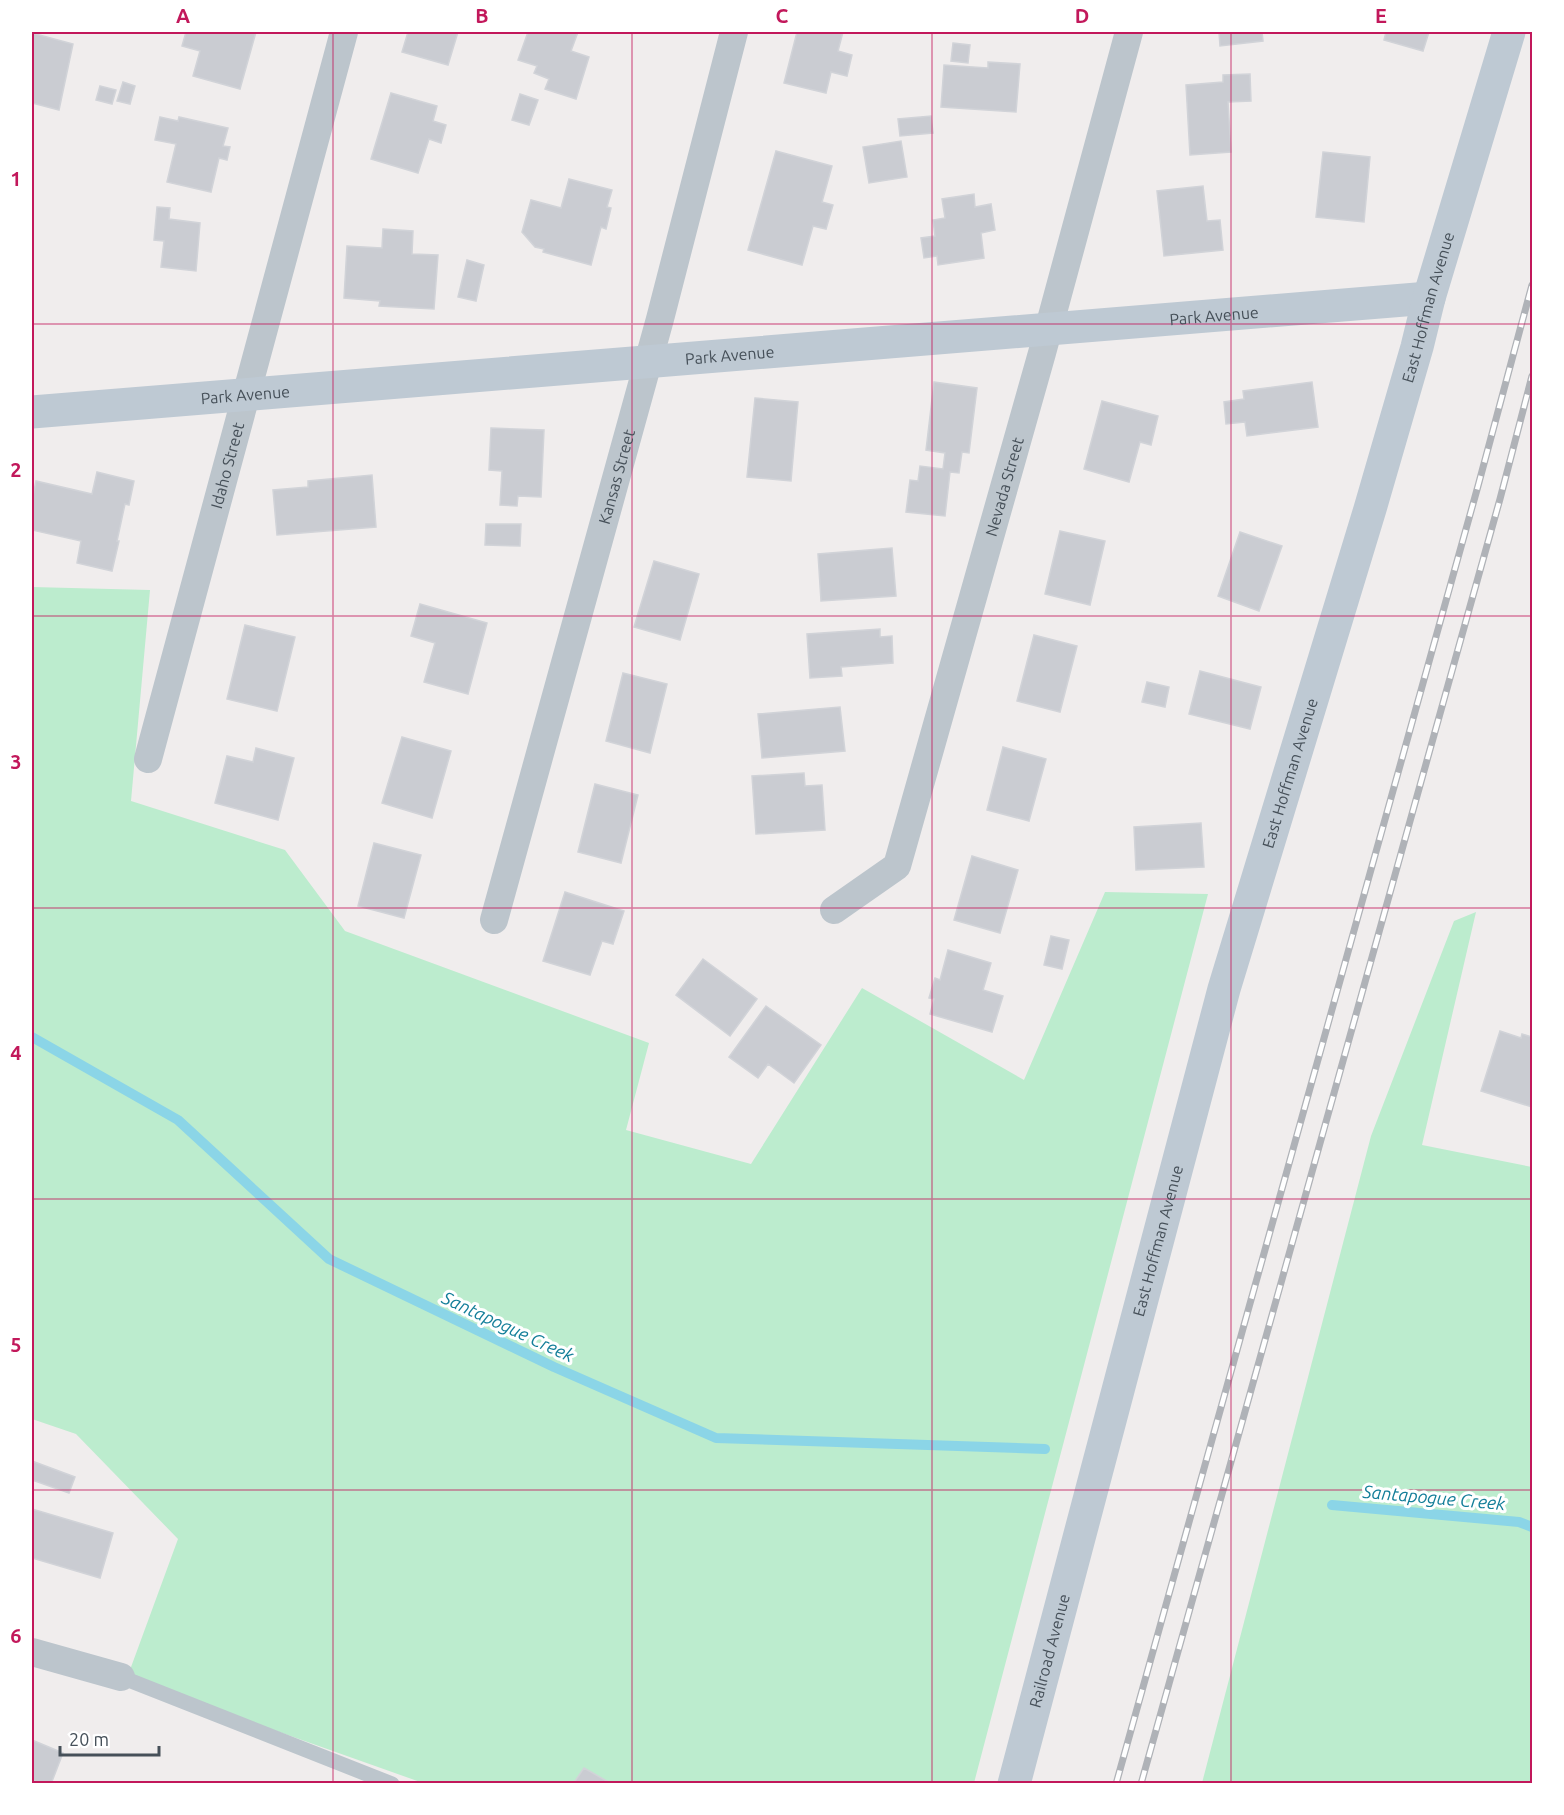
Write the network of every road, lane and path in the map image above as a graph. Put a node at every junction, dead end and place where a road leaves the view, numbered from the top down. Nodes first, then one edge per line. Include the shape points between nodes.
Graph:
1 (344, 32) edge
2 (734, 32) edge
3 (1129, 32) edge
4 (1509, 32) edge
5 (1429, 298) junction
6 (1048, 329) junction
7 (648, 361) junction
8 (248, 394) junction
9 (32, 412) edge
10 (148, 759) dead end
11 (834, 910) dead end
12 (494, 920) dead end
13 (1084, 1517) joint
14 (32, 1652) edge
15 (121, 1677) joint
16 (392, 1784) edge
17 (1014, 1784) edge

1 - 8 street, Idaho Street
2 - 7 street, Kansas Street
3 - 6 street, Nevada Street
4 - 5 main road, East Hoffman Avenue
5 - 6 main road, Park Avenue
5 - 13 main road, East Hoffman Avenue via 1370,509 1224,988
6 - 7 main road, Park Avenue
6 - 11 street, Nevada Street via 897,866
7 - 8 main road, Park Avenue
7 - 12 street, Kansas Street
8 - 9 main road, Park Avenue
8 - 10 street, Idaho Street
13 - 17 main road, Railroad Avenue
14 - 15 street
15 - 16 lane

